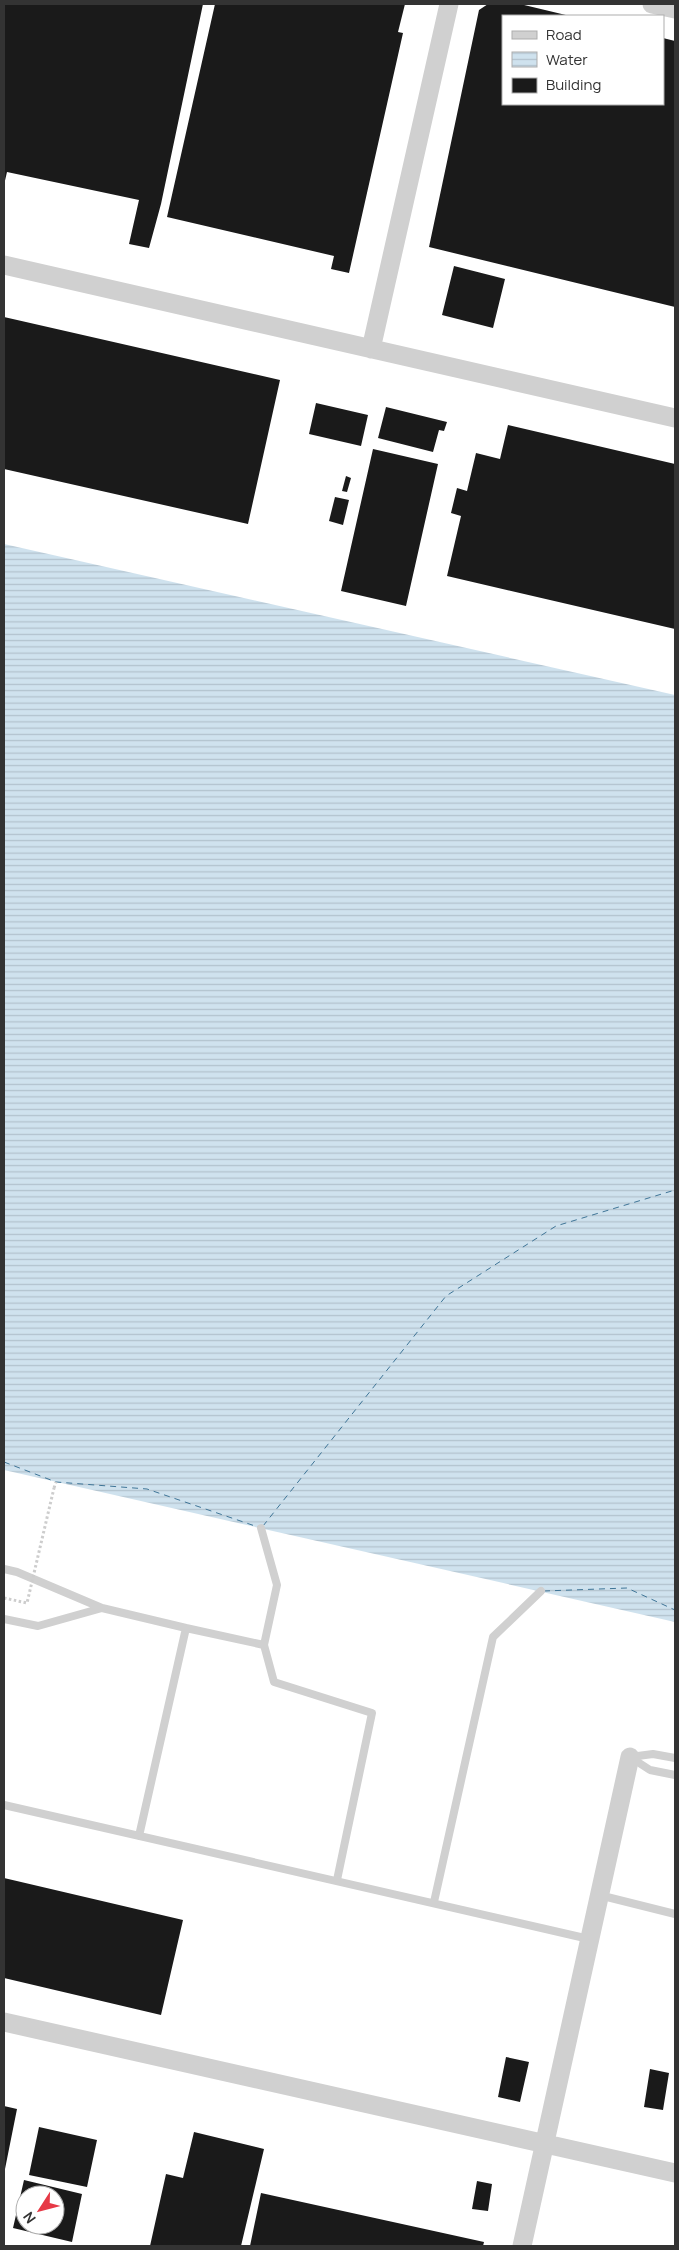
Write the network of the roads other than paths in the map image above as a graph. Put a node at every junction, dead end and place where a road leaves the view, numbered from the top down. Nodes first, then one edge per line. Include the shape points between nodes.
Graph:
1 (449, 4) edge
2 (652, 4) edge
3 (675, 9) edge
4 (4, 265) edge
5 (371, 349) junction
6 (675, 418) edge
7 (261, 1528) dead end
8 (4, 1569) edge
9 (541, 1591) dead end
10 (102, 1608) junction
11 (4, 1618) edge
12 (186, 1628) junction
13 (264, 1645) junction
14 (630, 1757) junction
15 (675, 1758) edge
16 (675, 1775) edge
17 (4, 1805) edge
18 (139, 1836) junction
19 (337, 1880) junction
20 (598, 1895) junction
21 (434, 1902) junction
22 (675, 1914) edge
23 (589, 1939) junction
24 (4, 2022) edge
25 (545, 2144) junction
26 (675, 2173) edge
27 (522, 2246) edge

1 - 5 street
2 - 3 street
4 - 5 street
5 - 6 street
7 - 13 lane via 277,1585
8 - 10 lane
9 - 21 lane via 493,1637
10 - 11 lane via 38,1626
10 - 12 lane
12 - 13 lane
12 - 18 lane
13 - 19 lane via 274,1682 372,1713
14 - 15 lane via 652,1754
14 - 16 lane via 650,1770
14 - 20 street
17 - 18 lane
18 - 19 lane
19 - 21 lane
20 - 22 lane
20 - 23 street
21 - 23 lane
23 - 25 street
24 - 25 street
25 - 26 street
25 - 27 street

